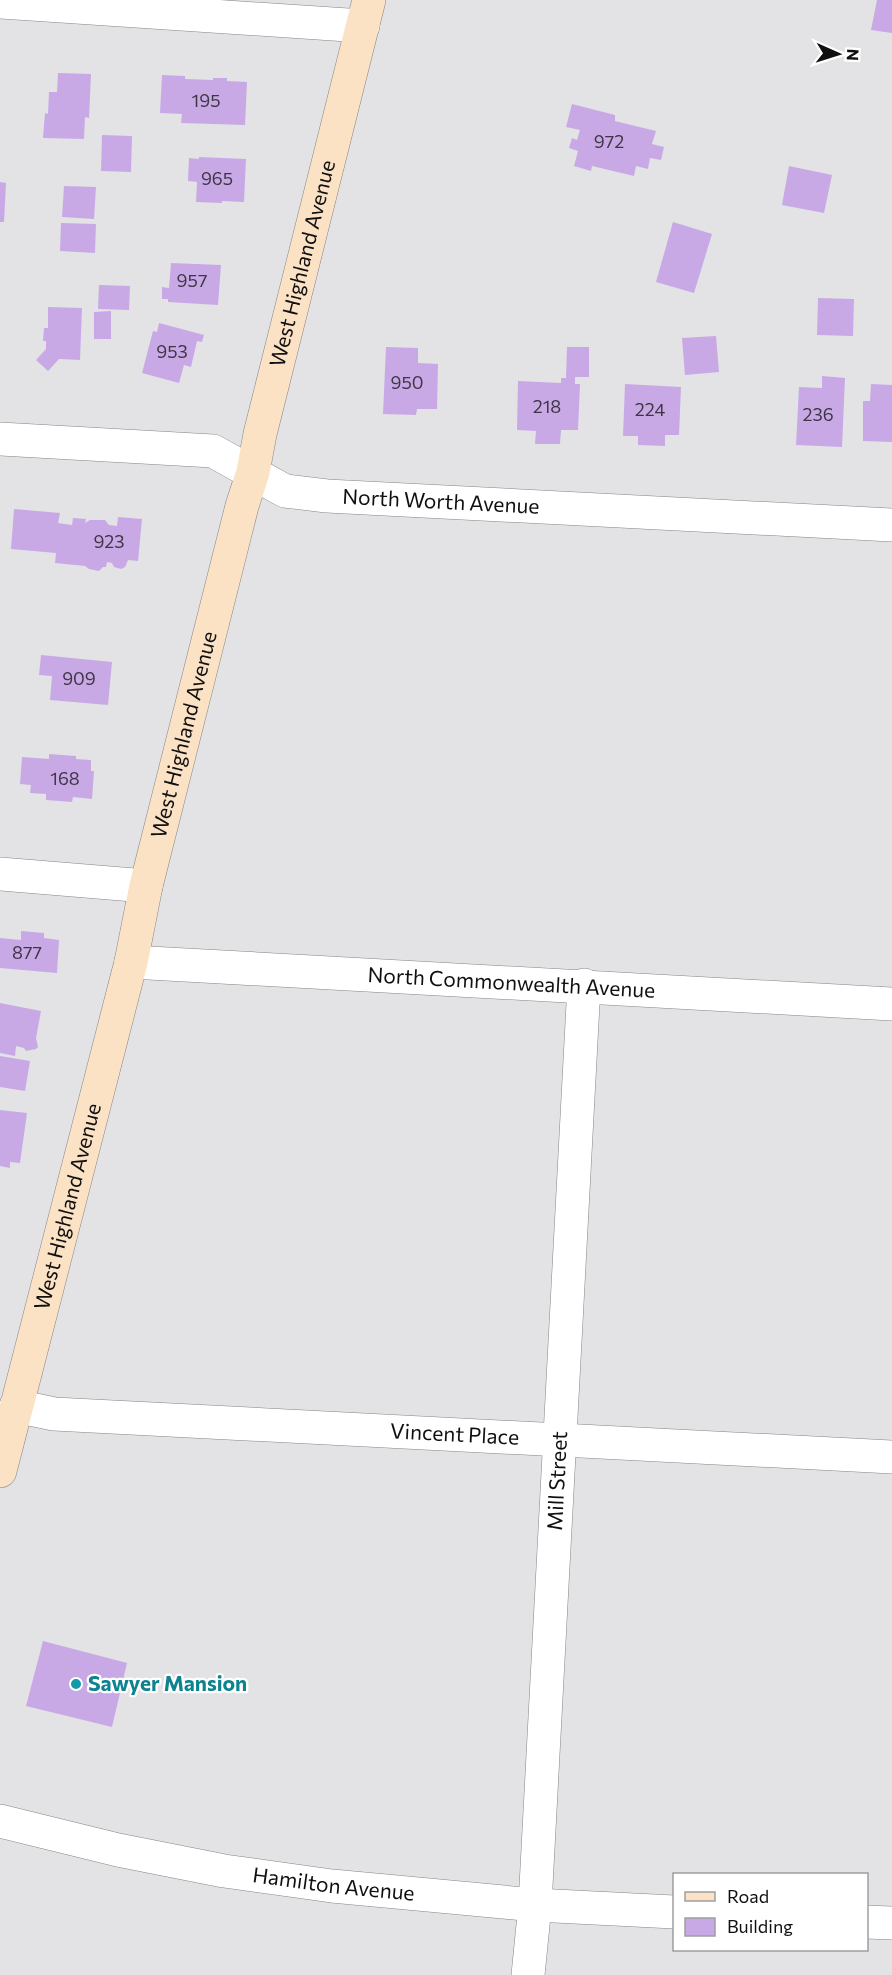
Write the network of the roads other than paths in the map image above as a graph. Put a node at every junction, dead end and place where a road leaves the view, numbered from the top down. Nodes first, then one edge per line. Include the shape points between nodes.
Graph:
1 (0, 2) edge
2 (366, 13) edge
3 (0, 440) edge
4 (253, 472) junction
5 (892, 525) edge
6 (0, 874) edge
7 (146, 886) junction
8 (131, 962) junction
9 (584, 986) junction
10 (892, 1004) edge
11 (16, 1406) junction
12 (559, 1440) junction
13 (892, 1457) edge
14 (0, 1471) edge
15 (0, 1821) edge
16 (535, 1905) junction
17 (673, 1912) edge
18 (868, 1922) edge
19 (892, 1923) edge
20 (528, 1975) edge

1 - 2 street
2 - 4 main road, West Highland Avenue
3 - 4 street, North Worth Avenue via 213,451
4 - 5 street, North Worth Avenue via 285,490 327,496
4 - 7 main road, West Highland Avenue
6 - 7 street
7 - 8 main road, West Highland Avenue
8 - 9 street, North Commonwealth Avenue
8 - 11 main road, West Highland Avenue
9 - 10 street, North Commonwealth Avenue
9 - 12 street, Mill Street
11 - 12 street, Vincent Place via 54,1414
11 - 14 main road, West Highland Avenue
12 - 13 street, Vincent Place
12 - 16 street, Mill Street
15 - 16 street, Hamilton Avenue via 118,1850 224,1870 332,1886
16 - 17 street, Hamilton Avenue
16 - 20 street, Mill Street
18 - 19 street

